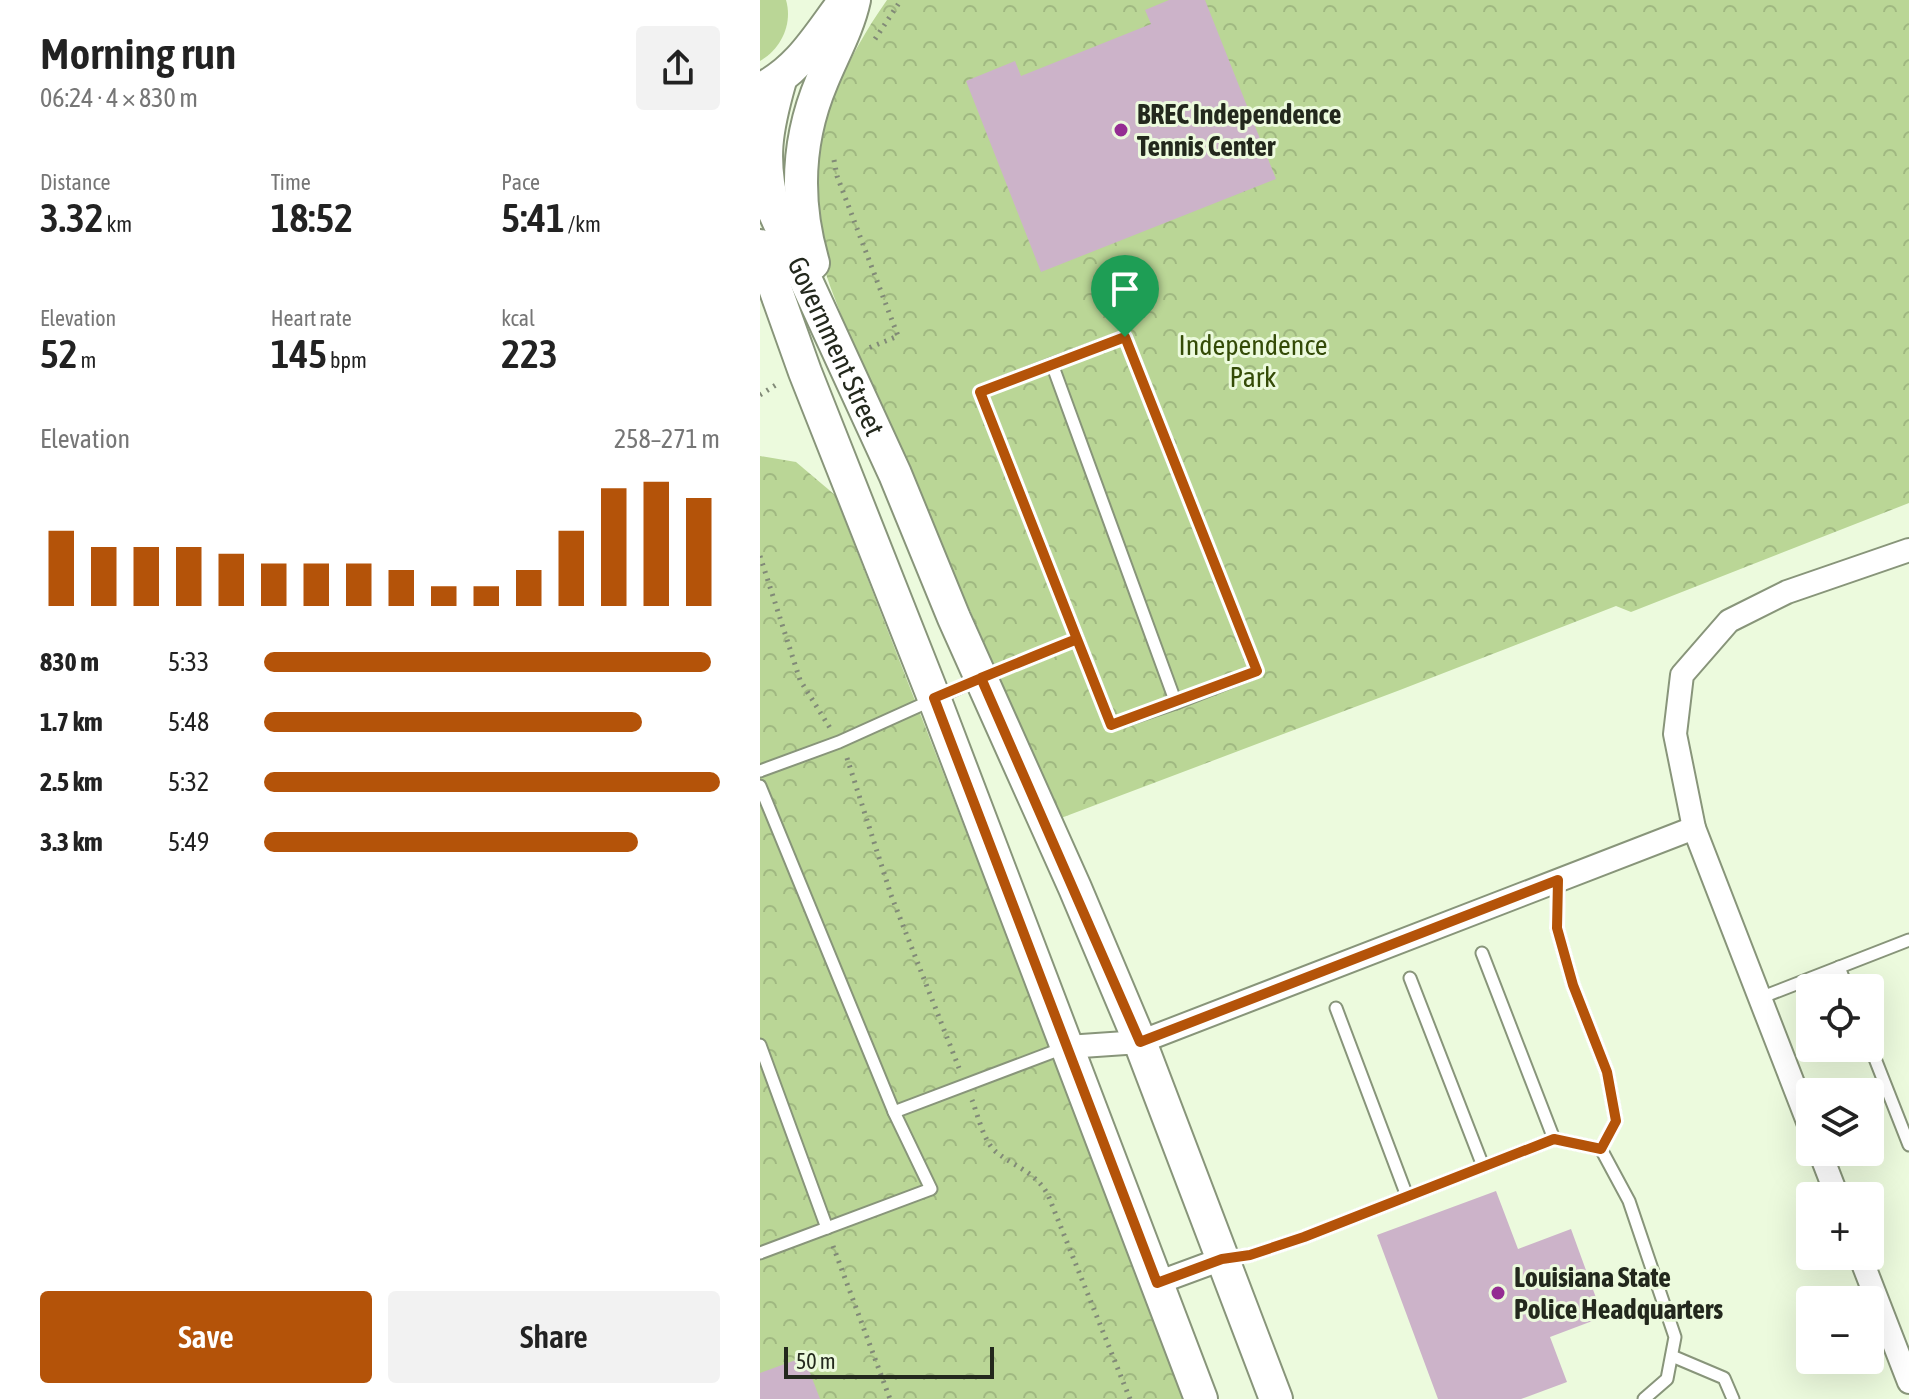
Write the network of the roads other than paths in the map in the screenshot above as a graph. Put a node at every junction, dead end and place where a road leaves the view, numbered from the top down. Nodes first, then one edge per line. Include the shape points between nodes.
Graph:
1 (816, 0) edge
2 (845, 0) edge
3 (854, 0) edge
4 (808, 49) junction
5 (770, 85) edge
6 (760, 246) edge
7 (760, 286) edge
8 (784, 316) junction
9 (829, 329) junction
10 (1052, 364) junction
11 (1909, 550) edge
12 (1077, 639) junction
13 (981, 678) junction
14 (934, 698) junction
15 (1176, 703) junction
16 (760, 771) edge
17 (760, 786) edge
18 (1694, 828) junction
19 (1558, 880) junction
20 (1909, 940) edge
21 (1482, 953) dead end
22 (1839, 967) junction
23 (1842, 974) edge
24 (1410, 978) dead end
25 (1760, 998) junction
26 (1336, 1008) dead end
27 (1140, 1042) junction
28 (760, 1045) edge
29 (1067, 1047) junction
30 (1876, 1062) edge
31 (1796, 1091) edge
32 (894, 1112) junction
33 (1554, 1139) junction
34 (1909, 1145) edge
35 (1601, 1149) junction
36 (1483, 1166) junction
37 (1407, 1196) junction
38 (827, 1228) junction
39 (760, 1253) edge
40 (1222, 1259) junction
41 (1865, 1270) edge
42 (1157, 1283) junction
43 (1672, 1356) junction
44 (1909, 1382) edge
45 (1649, 1397) edge
46 (1201, 1399) edge
47 (1276, 1399) edge
48 (1733, 1399) edge

1 - 4 main road
2 - 4 main road
3 - 9 main road via 812,108 800,168 805,235
4 - 5 main road via 797,65
5 - 9 main road, Government Street via 764,144 768,189
6 - 8 main road, Government Street
7 - 8 main road
8 - 14 main road, Government Street
9 - 13 main road, Government Street
10 - 12 lane via 980,392
10 - 15 lane
10 - 15 lane via 1125,337 1257,671
11 - 18 street via 1787,592 1729,621 1682,675 1675,734
12 - 13 lane
12 - 15 lane via 1111,725
13 - 14 lane
13 - 27 main road, Government Street
14 - 16 lane
14 - 29 main road, Government Street
17 - 32 lane
18 - 19 street
18 - 25 street
19 - 27 street
19 - 35 lane via 1557,928 1607,1072 1616,1121
20 - 22 lane
21 - 33 lane
22 - 23 lane
22 - 25 lane
24 - 36 lane
25 - 31 street
26 - 37 lane
27 - 29 street
27 - 40 main road, Government Street
28 - 38 lane
29 - 32 lane
29 - 42 main road, Government Street
30 - 34 lane
32 - 38 lane via 931,1189
33 - 35 lane
33 - 36 lane
35 - 43 lane via 1635,1216 1675,1337
36 - 37 lane
37 - 40 lane via 1274,1247
38 - 39 lane
40 - 42 street
40 - 47 main road, Government Street
41 - 44 street
42 - 46 main road, Government Street
43 - 45 lane via 1667,1379
43 - 48 lane via 1724,1378

